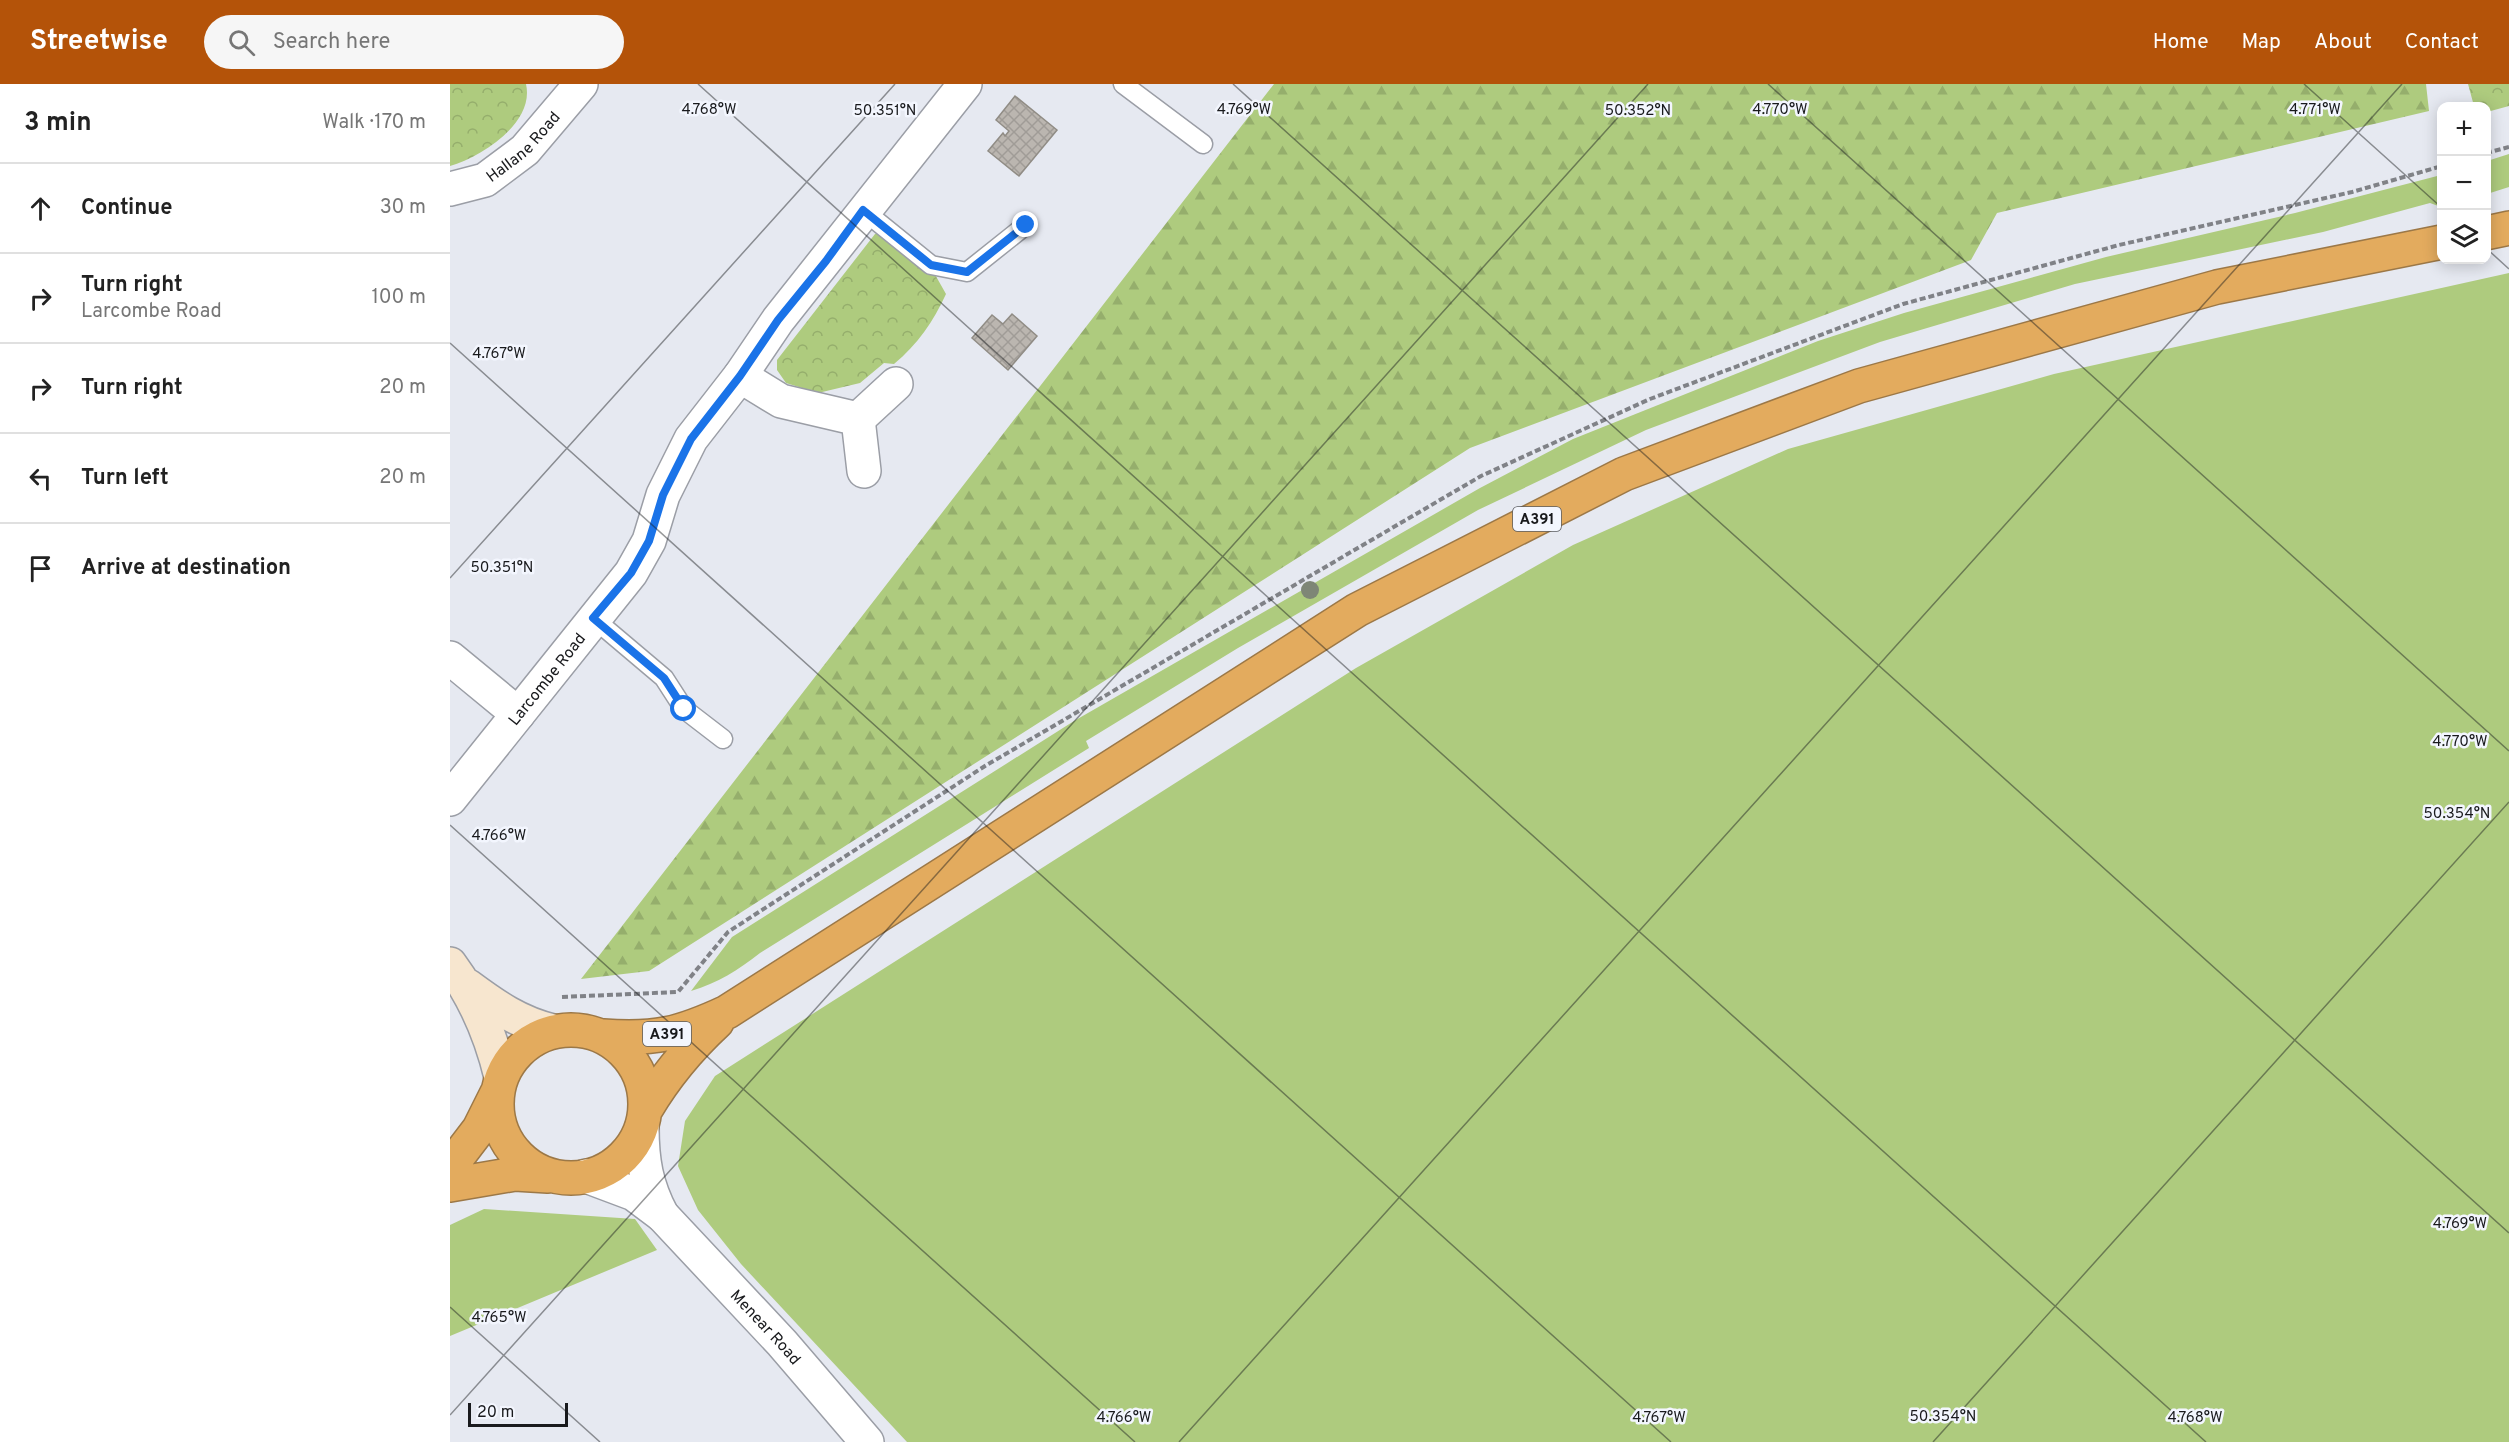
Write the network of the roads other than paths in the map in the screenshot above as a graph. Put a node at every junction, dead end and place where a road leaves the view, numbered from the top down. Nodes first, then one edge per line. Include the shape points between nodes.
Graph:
1 (965, 84) edge
2 (1123, 84) edge
3 (580, 85) edge
4 (1203, 144) dead end
5 (450, 189) edge
6 (863, 210) junction
7 (1026, 225) dead end
8 (2509, 228) edge
9 (2491, 231) edge
10 (2437, 243) edge
11 (740, 376) junction
12 (896, 384) dead end
13 (858, 419) junction
14 (864, 471) dead end
15 (593, 618) junction
16 (450, 658) edge
17 (518, 714) junction
18 (723, 739) dead end
19 (450, 799) edge
20 (458, 975) edge
21 (727, 1012) junction
22 (553, 1031) junction
23 (603, 1036) junction
24 (499, 1085) junction
25 (644, 1118) junction
26 (450, 1167) edge
27 (553, 1176) junction
28 (586, 1176) junction
29 (450, 1185) edge
30 (662, 1215) junction
31 (867, 1442) edge

1 - 6 street, Larcombe Road
2 - 4 lane
3 - 5 street, Hallane Road via 525,150 485,180
6 - 7 lane via 931,265 967,272
6 - 11 street, Larcombe Road
8 - 9 highway
10 - 21 highway, A391 via 2217,287 1870,383 1624,474 1357,610
11 - 13 street via 781,401
11 - 15 street, Larcombe Road via 691,439 663,495 649,541 631,573
12 - 13 street
13 - 14 street
15 - 17 street, Larcombe Road
15 - 18 lane via 664,678 684,709
16 - 17 street
17 - 19 street, Larcombe Road
20 - 22 street via 507,1014
20 - 24 street via 489,1031
21 - 23 highway, A391 via 688,1030 638,1039
21 - 25 highway, A391 via 697,1040 659,1088
22 - 23 highway via 587,1030
22 - 24 highway via 521,1048 509,1061
23 - 25 highway via 631,1058 642,1082
24 - 26 highway via 479,1129
24 - 27 highway via 500,1129 509,1146 535,1170
25 - 28 highway via 634,1144 621,1159
25 - 30 street, Menear Road via 642,1160 649,1191
27 - 28 highway
27 - 29 highway via 515,1174
28 - 30 street, Menear Road via 634,1194
30 - 31 street, Menear Road via 783,1343

